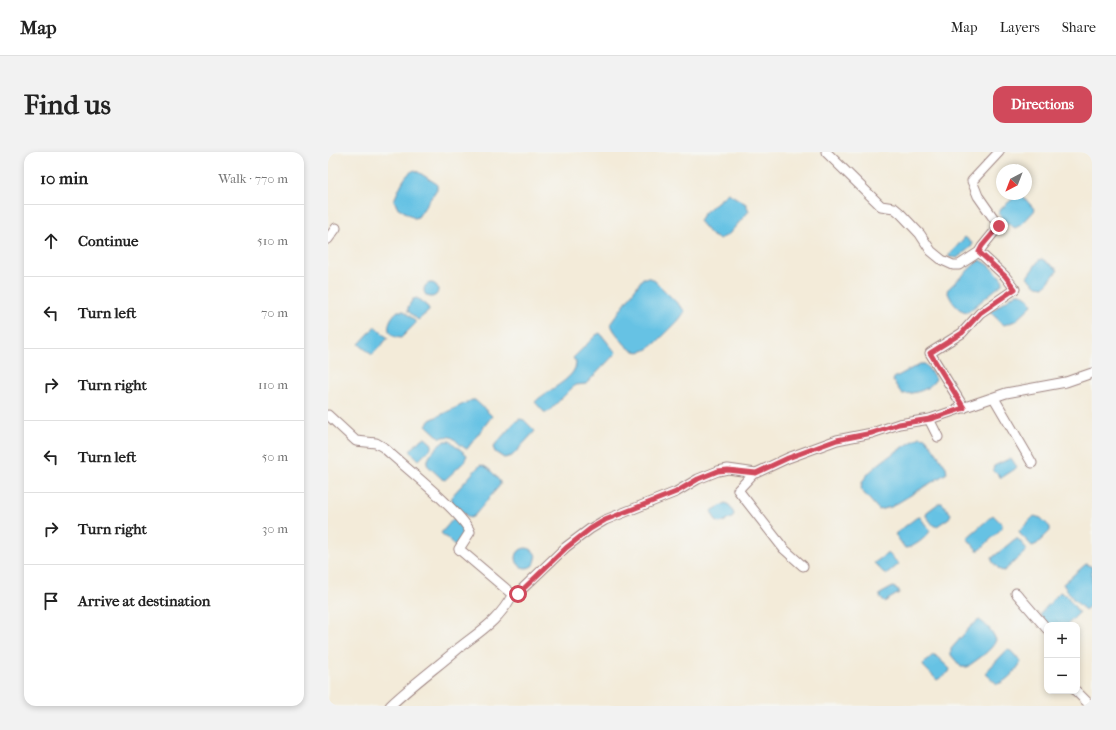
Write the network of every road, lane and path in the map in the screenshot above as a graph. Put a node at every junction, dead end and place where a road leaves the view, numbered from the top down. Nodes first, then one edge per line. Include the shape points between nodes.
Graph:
1 (826, 152) edge
2 (998, 152) edge
3 (336, 228) dead end
4 (328, 239) edge
5 (979, 252) junction
6 (1092, 372) edge
7 (994, 398) junction
8 (964, 408) junction
9 (328, 415) edge
10 (929, 419) junction
11 (938, 437) dead end
12 (1032, 463) dead end
13 (753, 474) junction
14 (803, 566) dead end
15 (1016, 593) dead end
16 (513, 594) junction
17 (1044, 625) edge
18 (1079, 694) edge
19 (390, 706) edge
20 (1091, 706) edge

1 - 5 street via 881,206 894,208 900,213 942,260 959,266
2 - 5 street via 972,181 978,196 999,226
3 - 4 street
5 - 8 street via 1015,289 980,313 962,333 930,353
6 - 7 street via 1066,382 1019,390
7 - 8 street
7 - 12 street
8 - 10 street
9 - 16 street via 356,441 376,443 383,447 452,509 468,525 470,532 459,549
10 - 11 street
10 - 13 street via 837,440
13 - 14 street via 738,490 784,549
13 - 16 street via 718,471 676,492 605,520 566,548 518,594
15 - 17 street
16 - 19 street via 502,612 487,628
18 - 20 street

